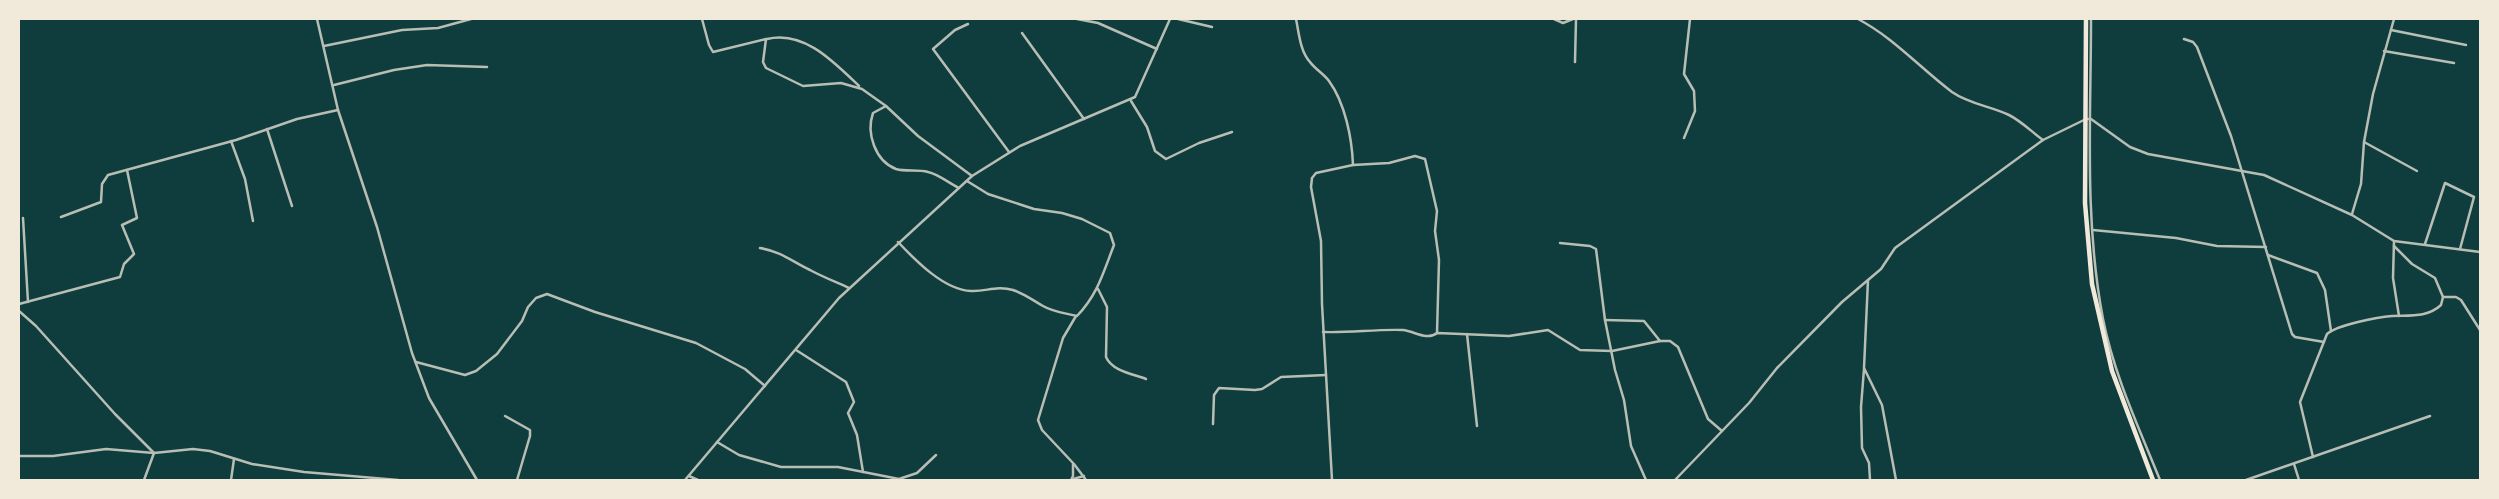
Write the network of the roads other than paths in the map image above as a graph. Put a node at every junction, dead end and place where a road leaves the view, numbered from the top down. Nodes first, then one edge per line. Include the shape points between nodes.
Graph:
1 (317, 19) edge
2 (471, 19) edge
3 (702, 19) edge
4 (1077, 19) edge
5 (1170, 19) edge
6 (1178, 19) edge
7 (1296, 19) edge
8 (1554, 19) edge
9 (1574, 19) edge
10 (1690, 19) edge
11 (1858, 19) edge
12 (2086, 19) edge
13 (2091, 19) edge
14 (2394, 19) edge
15 (968, 24) dead end
16 (1212, 27) dead end
17 (2392, 30) junction
18 (1022, 33) dead end
19 (2184, 38) dead end
20 (766, 39) junction
21 (2466, 45) dead end
22 (324, 46) junction
23 (1157, 49) junction
24 (2384, 51) junction
25 (1575, 62) dead end
26 (2454, 63) dead end
27 (487, 67) dead end
28 (334, 85) junction
29 (862, 89) junction
30 (1131, 101) junction
31 (886, 106) junction
32 (338, 110) junction
33 (1084, 119) junction
34 (2088, 119) junction
35 (267, 129) junction
36 (1232, 132) dead end
37 (1684, 138) dead end
38 (2043, 140) junction
39 (230, 141) junction
40 (2364, 142) junction
41 (1009, 152) junction
42 (1353, 165) junction
43 (127, 170) junction
44 (2242, 170) junction
45 (2417, 171) dead end
46 (972, 176) junction
47 (966, 181) junction
48 (959, 188) junction
49 (292, 206) dead end
50 (2352, 215) junction
51 (61, 217) dead end
52 (23, 218) dead end
53 (253, 221) dead end
54 (2087, 229) junction
55 (2092, 230) junction
56 (2394, 241) junction
57 (898, 242) junction
58 (1560, 243) dead end
59 (2424, 245) junction
60 (2394, 246) junction
61 (760, 248) dead end
62 (2266, 248) junction
63 (2460, 249) junction
64 (2480, 252) edge
65 (2268, 255) junction
66 (1868, 280) junction
67 (849, 288) junction
68 (1098, 289) junction
69 (2443, 297) junction
70 (28, 302) junction
71 (19, 304) edge
72 (19, 311) edge
73 (1076, 316) junction
74 (2399, 316) junction
75 (1605, 320) junction
76 (2480, 330) edge
77 (2331, 331) junction
78 (1323, 332) junction
79 (1437, 332) junction
80 (1467, 334) junction
81 (1660, 341) junction
82 (2324, 342) junction
83 (795, 350) junction
84 (1612, 351) junction
85 (415, 362) junction
86 (1864, 368) junction
87 (1326, 375) junction
88 (1146, 379) dead end
89 (765, 386) junction
90 (505, 416) dead end
91 (2430, 416) dead end
92 (1214, 424) dead end
93 (1477, 426) dead end
94 (1722, 431) junction
95 (718, 442) junction
96 (154, 453) junction
97 (936, 455) dead end
98 (19, 456) edge
99 (2313, 457) junction
100 (234, 459) junction
101 (1073, 463) junction
102 (2294, 464) junction
103 (863, 472) junction
104 (689, 476) junction
105 (1084, 476) junction
106 (144, 480) edge
107 (232, 480) edge
108 (398, 480) edge
109 (477, 480) edge
110 (517, 480) edge
111 (685, 480) edge
112 (698, 480) edge
113 (1071, 480) edge
114 (1086, 480) edge
115 (1332, 480) edge
116 (1646, 480) edge
117 (1675, 480) edge
118 (1870, 480) edge
119 (1896, 480) edge
120 (2153, 480) edge
121 (2160, 480) edge
122 (2246, 480) edge
123 (2299, 480) edge

1 - 22 street
2 - 22 street via 438,28 402,30
3 - 20 street via 713,52
4 - 23 street via 1098,23
5 - 23 street
6 - 16 street
7 - 42 street via 1308,61 1328,79 1334,90 1347,129
8 - 9 street via 1563,23
9 - 25 street
10 - 37 street via 1684,74 1694,91 1695,111
11 - 38 street via 1874,27 1954,93 2008,115
12 - 34 highway
13 - 34 street
14 - 17 street
15 - 41 street via 933,49
17 - 21 street
17 - 24 street
18 - 33 street
19 - 44 street via 2197,47
20 - 29 street via 792,38 811,46 832,60
20 - 29 street via 763,62 766,68 803,86 841,83
22 - 28 street
23 - 30 street via 1140,89
24 - 26 street
24 - 40 street
27 - 28 street via 427,65
28 - 32 street
29 - 31 street
30 - 33 street
30 - 36 street via 1147,127 1156,151 1166,159
31 - 46 street via 918,136
31 - 48 street via 873,113 868,131 883,160 896,169 930,172
32 - 35 street
32 - 85 street via 377,227
33 - 41 street
34 - 38 street
34 - 44 street via 2130,147 2148,154 2197,165
34 - 54 highway
34 - 55 street
35 - 39 street
35 - 49 street
38 - 66 street via 1895,248 1881,269
39 - 43 street
39 - 53 street via 244,179
40 - 45 street
40 - 50 street via 2362,184
41 - 46 street
42 - 78 street via 1316,172 1312,178 1321,241
42 - 79 street via 1382,164 1415,156 1425,159 1437,211
43 - 51 street via 108,175 104,180 101,202
43 - 70 street via 137,216 122,225 134,254 124,264 120,277
44 - 50 street via 2264,175
44 - 62 street
46 - 47 street
47 - 48 street
47 - 68 street via 988,194 1034,209 1082,219 1110,233 1114,245
48 - 57 street
50 - 56 street
52 - 70 street
54 - 55 street
54 - 120 highway via 2092,284 2102,338
55 - 62 street via 2176,238 2216,246
55 - 121 street via 2098,288 2110,345 2121,382
56 - 59 street
56 - 60 street
57 - 67 street
57 - 73 street via 933,274 956,287 970,292 1009,289 1024,293 1054,311
58 - 75 street via 1596,249
59 - 63 street
59 - 63 street via 2445,183 2474,197
60 - 69 street via 2412,264 2434,278
60 - 74 street via 2393,278
61 - 67 street via 775,250
62 - 65 street
63 - 64 street
65 - 77 street via 2317,273 2325,290
65 - 82 street via 2292,334
66 - 86 street
66 - 94 street via 1777,368
67 - 83 street
68 - 73 street
68 - 88 street via 1107,307 1108,362 1112,367
69 - 74 street via 2437,308 2423,314
69 - 76 street via 2461,300
70 - 71 street
72 - 96 street
73 - 101 street via 1063,338 1038,420 1042,430
74 - 77 street
75 - 81 street via 1644,321
75 - 84 street
77 - 82 street
78 - 79 street via 1402,330 1431,336
78 - 87 street
79 - 80 street
80 - 84 street via 1509,336 1548,330 1580,350
80 - 93 street
81 - 84 street
81 - 94 street via 1670,341 1678,347 1708,420
82 - 99 street via 2300,402
83 - 89 street
83 - 103 street via 848,385 854,402 848,414
84 - 116 street via 1631,446
85 - 89 street via 472,374 497,354 536,298 548,294 696,343 745,369
85 - 109 street via 429,398
86 - 118 street via 1862,448 1869,463
86 - 119 street via 1882,405
87 - 92 street via 1281,377 1255,390 1219,388 1214,395
87 - 115 street
89 - 95 street
90 - 110 street via 530,430
91 - 99 street
94 - 117 street
95 - 103 street via 739,455 781,467 838,467
95 - 104 street
96 - 98 street via 106,449 53,456
96 - 100 street via 193,449
96 - 106 street
97 - 103 street via 917,473 906,478 885,478
99 - 102 street
100 - 107 street
100 - 108 street via 304,472
101 - 105 street
101 - 113 street
102 - 122 street
102 - 123 street
104 - 111 street
104 - 112 street
105 - 113 street
105 - 114 street

